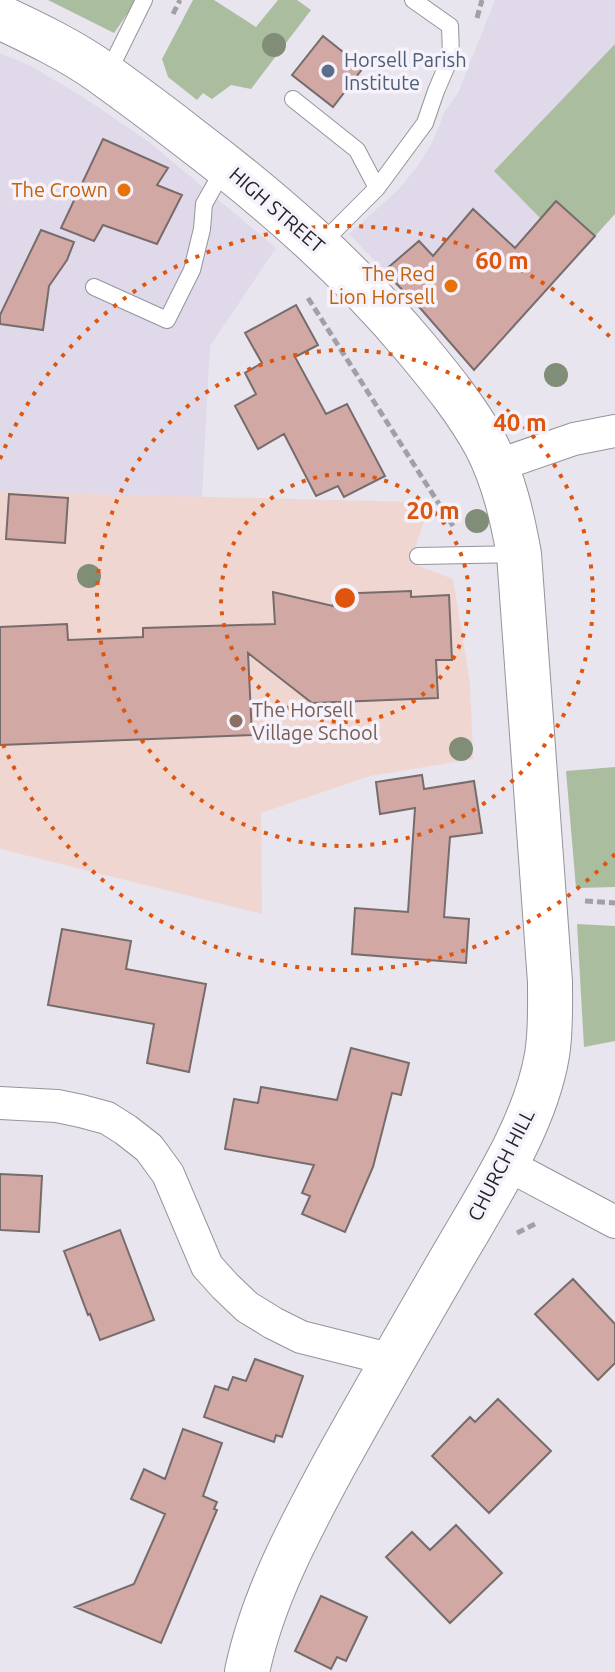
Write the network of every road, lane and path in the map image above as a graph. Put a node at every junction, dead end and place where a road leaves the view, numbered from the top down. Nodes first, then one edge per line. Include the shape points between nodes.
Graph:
1 (144, 0) edge
2 (180, 0) edge
3 (413, 0) edge
4 (173, 14) dead end
5 (0, 17) edge
6 (106, 76) junction
7 (293, 99) dead end
8 (226, 166) junction
9 (377, 188) junction
10 (319, 246) junction
11 (94, 287) dead end
12 (301, 288) dead end
13 (615, 431) edge
14 (496, 466) junction
15 (519, 554) junction
16 (473, 555) junction
17 (418, 556) dead end
18 (0, 1103) edge
19 (506, 1164) junction
20 (547, 1222) dead end
21 (615, 1222) edge
22 (516, 1234) dead end
23 (393, 1360) junction
24 (247, 1672) edge

1 - 6 lane
2 - 4 path
3 - 9 lane via 450,26 451,56 425,123
5 - 6 street, HIGH STREET
6 - 8 street, HIGH STREET
7 - 9 lane via 357,150
8 - 10 street, HIGH STREET
8 - 11 lane via 204,204 192,270 167,320
9 - 10 lane
10 - 14 street, HIGH STREET via 440,377
12 - 16 path
13 - 14 street
14 - 15 street, CHURCH HILL
15 - 16 lane
15 - 19 street, CHURCH HILL via 551,1022 537,1089
16 - 17 lane
18 - 23 street via 81,1111 126,1130 149,1148 168,1174 207,1266 247,1307 301,1337
19 - 21 street
19 - 23 street, CHURCH HILL
20 - 22 path
23 - 24 street, CHURCH HILL via 301,1528 261,1620

